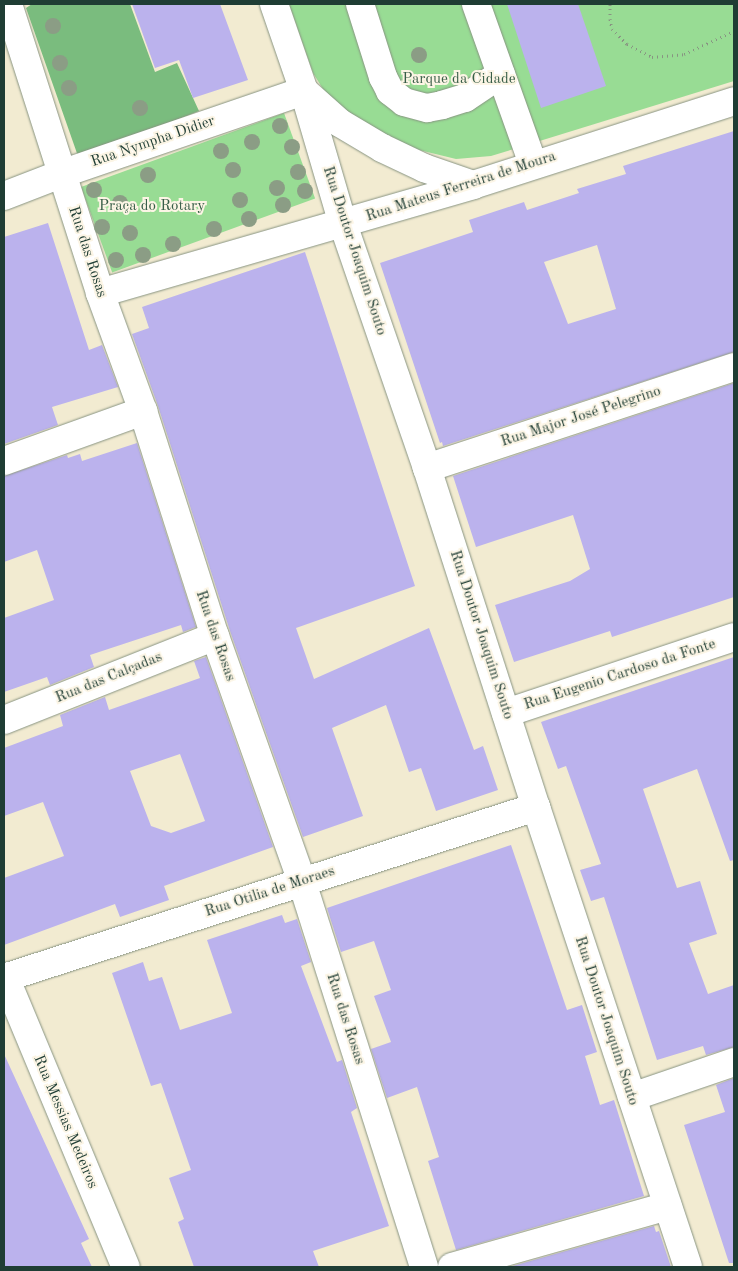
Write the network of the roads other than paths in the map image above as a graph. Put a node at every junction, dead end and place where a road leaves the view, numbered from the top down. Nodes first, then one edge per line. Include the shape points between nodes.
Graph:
1 (8, 4) edge
2 (274, 4) edge
3 (360, 4) edge
4 (476, 4) edge
5 (501, 74) junction
6 (304, 91) junction
7 (734, 101) edge
8 (533, 164) junction
9 (61, 174) junction
10 (473, 185) junction
11 (4, 196) edge
12 (343, 224) junction
13 (100, 293) junction
14 (734, 367) edge
15 (143, 411) junction
16 (4, 461) edge
17 (427, 468) junction
18 (215, 636) junction
19 (734, 637) edge
20 (506, 713) junction
21 (4, 720) edge
22 (536, 807) junction
23 (302, 882) junction
24 (4, 978) edge
25 (734, 1062) edge
26 (632, 1098) junction
27 (668, 1206) junction
28 (126, 1267) edge
29 (424, 1267) edge
30 (452, 1267) edge
31 (688, 1267) edge

1 - 9 street, Rua das Rosas
2 - 6 street, Rua Doutor Joaquim Souto
3 - 5 street via 383,77 390,91 404,102 427,108 442,105 465,98
4 - 5 street
5 - 8 street
6 - 9 street, Rua Nympha Didier
6 - 10 street via 340,123 382,148 424,168
6 - 12 street, Rua Doutor Joaquim Souto
7 - 8 street, Rua Mateus Ferreira de Moura
8 - 10 street, Rua Mateus Ferreira de Moura
9 - 11 street, Rua Nympha Didier
9 - 13 street, Rua das Rosas
10 - 12 street, Rua Mateus Ferreira de Moura
12 - 13 street, Rua Mateus Ferreira de Moura
12 - 17 street, Rua Doutor Joaquim Souto
13 - 15 street, Rua das Rosas
14 - 17 street, Rua Major José Pelegrino
15 - 16 street
15 - 18 street, Rua das Rosas
17 - 20 street, Rua Doutor Joaquim Souto
18 - 21 street, Rua das Calçadas
18 - 23 street, Rua das Rosas
19 - 20 street, Rua Eugenio Cardoso da Fonte
20 - 22 street, Rua Doutor Joaquim Souto
22 - 23 street, Rua Otilia de Moraes
22 - 26 street, Rua Doutor Joaquim Souto
23 - 24 street, Rua Otilia de Moraes
23 - 29 street, Rua das Rosas
24 - 28 street, Rua Messias Medeiros
25 - 26 street
26 - 27 street, Rua Doutor Joaquim Souto
27 - 30 street
27 - 31 street, Rua Doutor Joaquim Souto

